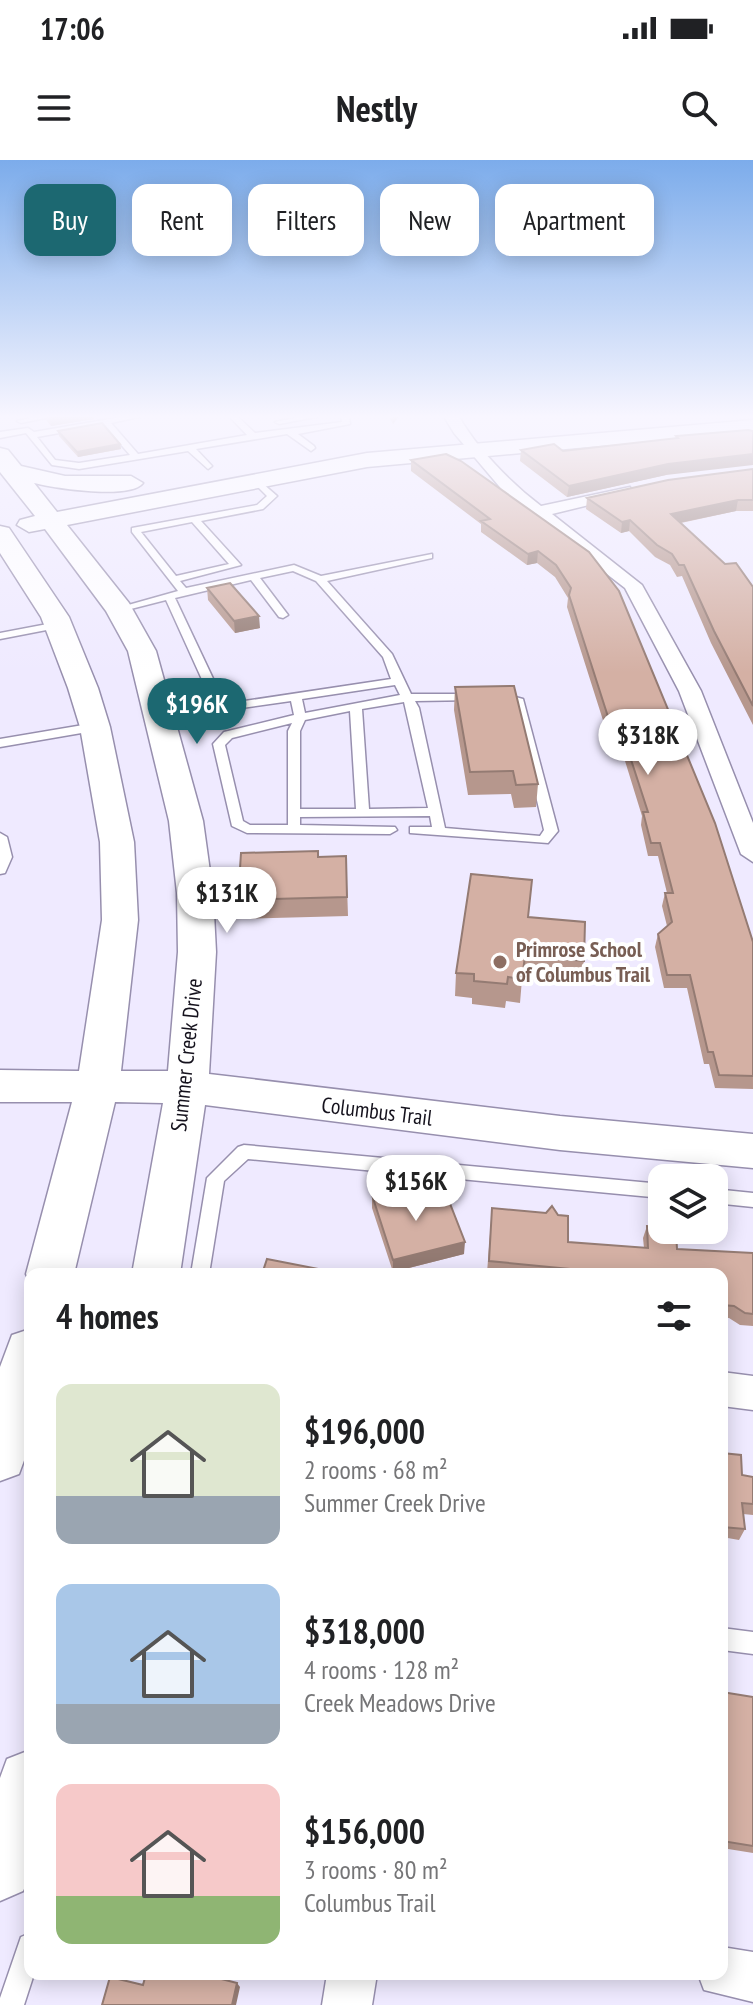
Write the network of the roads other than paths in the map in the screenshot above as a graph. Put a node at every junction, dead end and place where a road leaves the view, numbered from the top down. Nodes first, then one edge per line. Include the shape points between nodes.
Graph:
1 (38, 501) edge
2 (73, 501) edge
3 (148, 501) edge
4 (266, 501) edge
5 (524, 501) edge
6 (586, 501) edge
7 (113, 508) junction
8 (45, 510) junction
9 (539, 512) junction
10 (4, 522) edge
11 (197, 522) junction
12 (9, 554) edge
13 (79, 556) junction
14 (429, 556) dead end
15 (159, 559) junction
16 (253, 576) junction
17 (175, 579) junction
18 (320, 579) junction
19 (184, 592) junction
20 (169, 596) junction
21 (119, 609) junction
22 (283, 615) dead end
23 (58, 625) junction
24 (0, 636) edge
25 (398, 681) junction
26 (296, 697) junction
27 (405, 698) junction
28 (356, 707) junction
29 (221, 708) junction
30 (300, 717) junction
31 (128, 722) junction
32 (0, 743) edge
33 (435, 812) junction
34 (294, 813) junction
35 (363, 813) junction
36 (294, 830) junction
37 (390, 830) dead end
38 (415, 830) dead end
39 (439, 830) junction
40 (0, 837) edge
41 (753, 854) edge
42 (0, 870) edge
43 (98, 1084) junction
44 (0, 1086) edge
45 (186, 1087) junction
46 (753, 1151) edge
47 (648, 1190) edge
48 (728, 1197) edge
49 (753, 1200) edge
50 (52, 1268) edge
51 (157, 1268) edge
52 (201, 1268) edge
53 (24, 1372) edge
54 (728, 1390) edge
55 (753, 1393) edge
56 (0, 1456) edge
57 (728, 1640) edge
58 (753, 1643) edge
59 (24, 1799) edge
60 (0, 1868) edge
61 (24, 1965) edge
62 (728, 1973) edge
63 (753, 1977) edge
64 (351, 1980) edge
65 (11, 2005) edge
66 (347, 2005) edge

1 - 8 main road, Summer Creek Drive
2 - 8 main road
3 - 7 main road
4 - 11 lane
5 - 9 street
6 - 9 street
7 - 8 main road
7 - 13 main road via 81,541
8 - 10 main road
8 - 13 main road, Summer Creek Drive
9 - 41 street via 633,585 690,691
10 - 12 main road, Summer Creek Drive
11 - 15 lane via 197,535 214,558 183,567
11 - 15 lane via 135,530
11 - 17 lane via 236,565
12 - 23 main road, Summer Creek Drive
13 - 21 main road, Summer Creek Drive
14 - 18 lane
15 - 17 lane
16 - 18 lane via 294,568
16 - 19 lane
16 - 22 lane
17 - 19 lane
18 - 25 lane via 388,656
19 - 20 lane
20 - 21 lane
20 - 29 lane
21 - 31 main road, Summer Creek Drive via 142,651
23 - 24 lane
23 - 31 main road, Summer Creek Drive
25 - 26 lane
25 - 27 lane
26 - 29 lane
26 - 30 lane
27 - 28 lane
27 - 33 lane via 413,708
27 - 39 lane via 495,696 519,701 551,831 543,840 522,840
28 - 30 lane
28 - 35 lane
29 - 31 lane
30 - 34 lane via 294,731
30 - 36 lane via 228,735 219,744 237,823 247,829
31 - 32 lane
31 - 43 main road, Summer Creek Drive via 117,842 120,920
31 - 45 main road, Summer Creek Drive via 186,821 197,952
33 - 35 lane
33 - 39 lane
34 - 35 lane
34 - 36 lane
36 - 37 lane
38 - 39 lane
40 - 42 lane via 5,857
43 - 44 main road, Columbus Trail
43 - 45 main road, Columbus Trail
43 - 50 main road, Summer Creek Drive
45 - 46 main road, Columbus Trail
45 - 51 main road, Summer Creek Drive
47 - 52 lane via 244,1152 216,1178
48 - 49 lane
53 - 56 main road
54 - 55 street
57 - 58 lane
59 - 60 main road
61 - 65 lane
62 - 63 street
64 - 66 street

